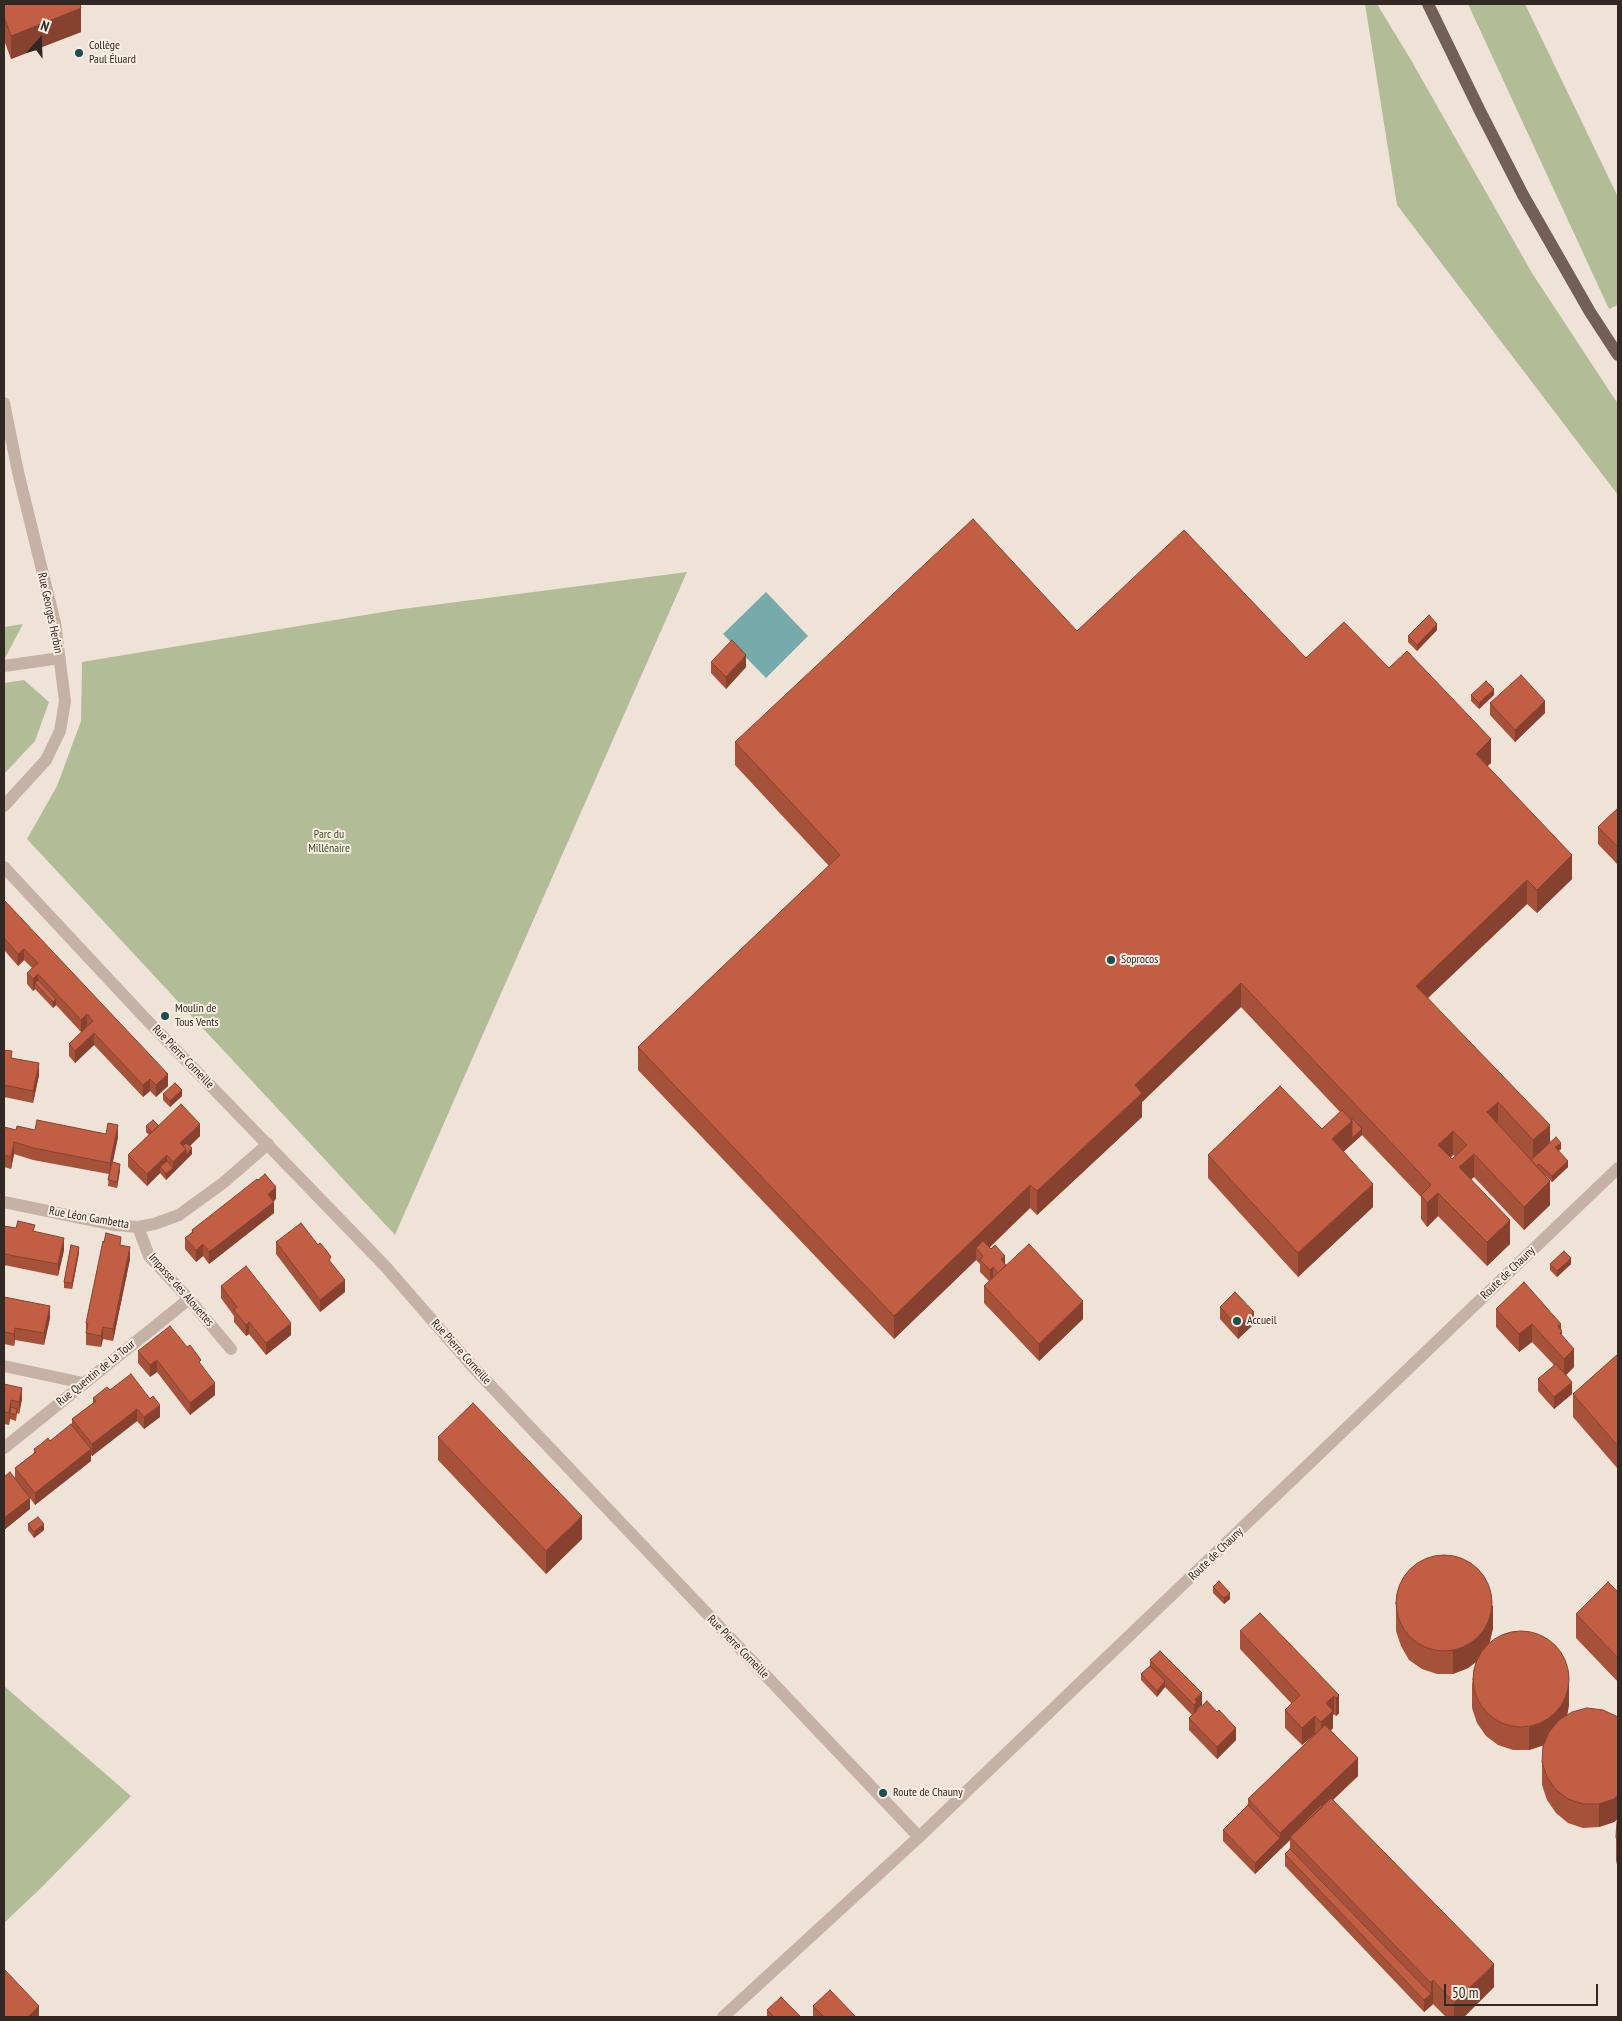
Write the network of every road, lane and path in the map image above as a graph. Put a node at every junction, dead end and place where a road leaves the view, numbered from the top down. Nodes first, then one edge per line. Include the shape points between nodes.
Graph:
1 (1428, 4) edge
2 (1618, 355) edge
3 (4, 403) edge
4 (60, 658) junction
5 (4, 666) edge
6 (4, 806) edge
7 (4, 868) edge
8 (268, 1144) junction
9 (1618, 1168) edge
10 (4, 1202) edge
11 (138, 1226) junction
12 (189, 1299) junction
13 (231, 1349) dead end
14 (4, 1366) edge
15 (83, 1383) junction
16 (4, 1448) edge
17 (919, 1836) junction
18 (723, 2017) edge

1 - 2 main road via 1523,195
3 - 4 street, Rue Georges Herbin via 55,623
4 - 5 street
4 - 6 street, Rue Georges Herbin via 65,701 60,731 46,760
7 - 8 street, Rue Pierre Corneille
8 - 11 street, Rue Léon Gambetta via 179,1215
8 - 17 street, Rue Pierre Corneille via 386,1266 472,1366
9 - 17 street, Route de Chauny
10 - 11 street, Rue Léon Gambetta via 116,1225
11 - 12 street, Impasse des Alouettes via 149,1256
12 - 13 street, Impasse des Alouettes
12 - 15 street, Rue Quentin de La Tour
14 - 15 street
15 - 16 street, Rue Quentin de La Tour
17 - 18 street, Route de Chauny

